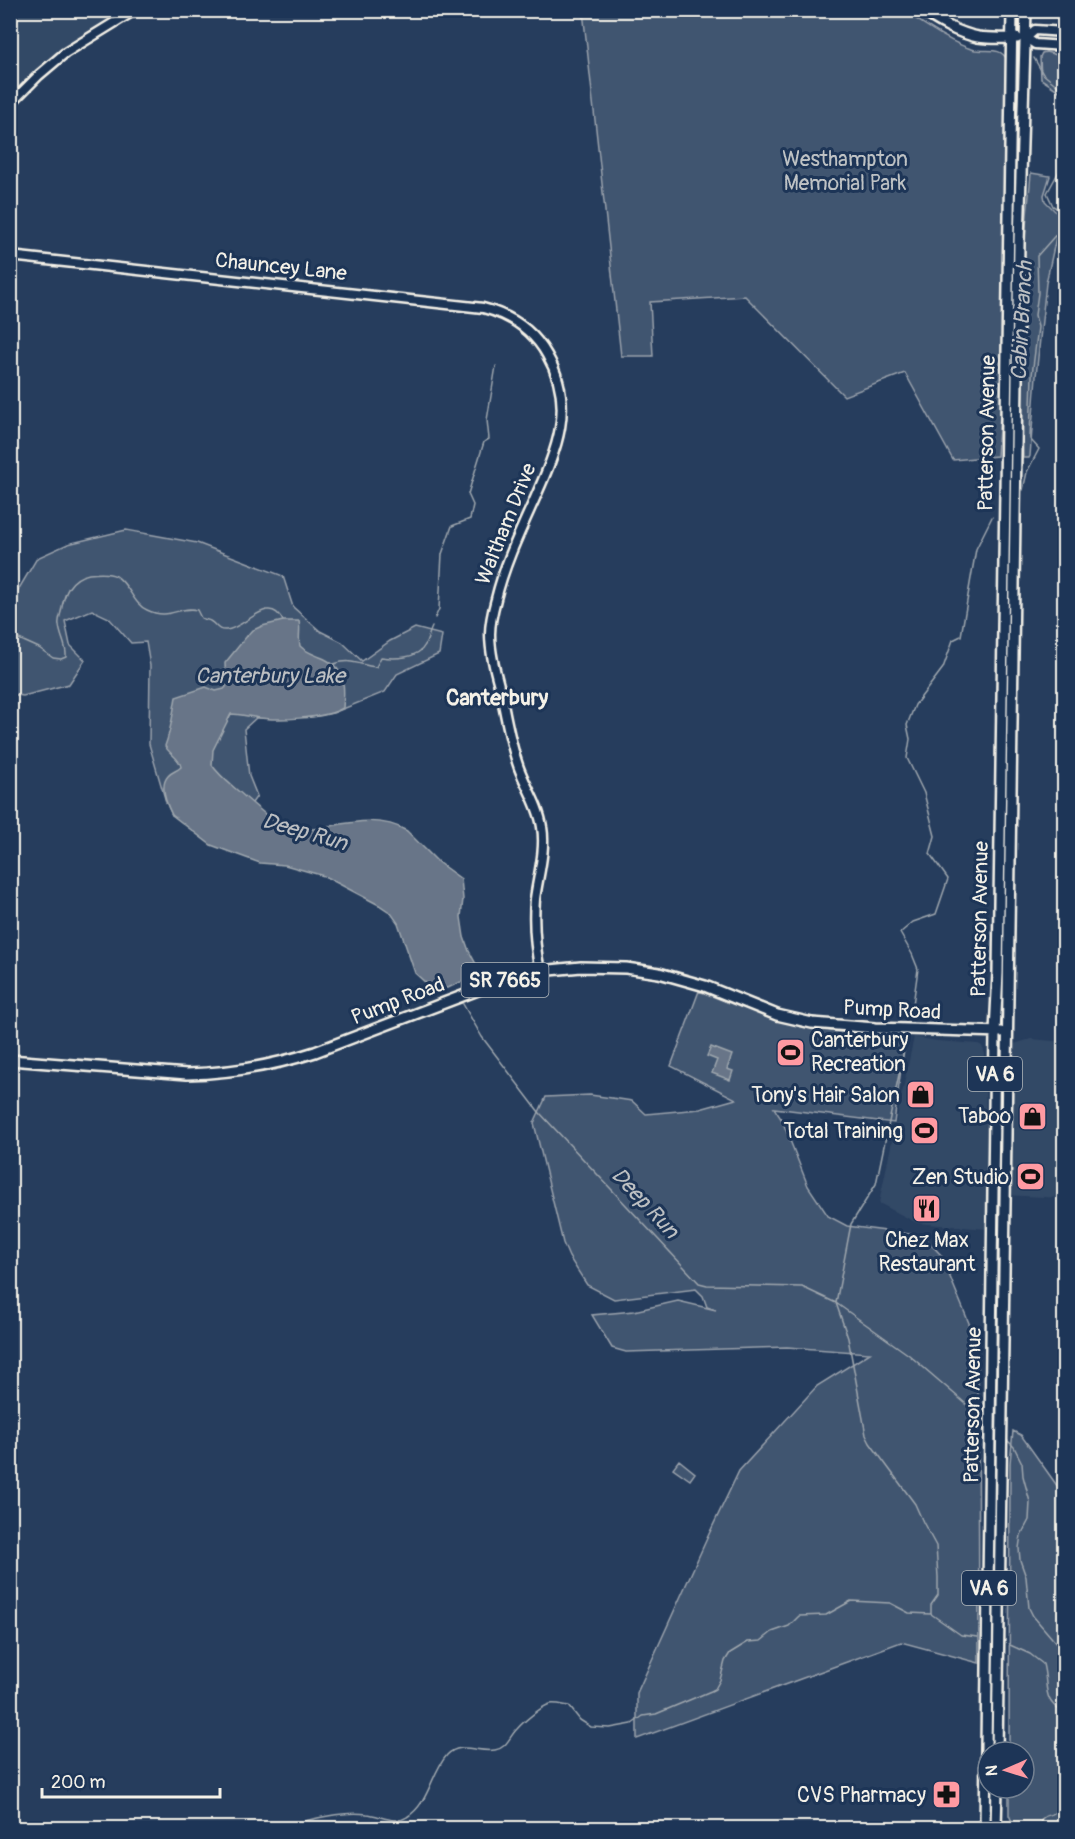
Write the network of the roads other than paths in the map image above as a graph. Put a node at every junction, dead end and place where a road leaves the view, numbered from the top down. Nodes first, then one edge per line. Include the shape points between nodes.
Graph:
1 (135, 10) edge
2 (921, 10) edge
3 (1012, 10) edge
4 (1026, 10) edge
5 (1065, 32) edge
6 (1012, 38) junction
7 (1026, 38) junction
8 (1065, 46) edge
9 (10, 104) edge
10 (10, 256) edge
11 (537, 340) joint
12 (540, 971) junction
13 (995, 1032) junction
14 (1007, 1032) junction
15 (10, 1060) edge
16 (997, 1740) edge
17 (997, 1800) edge
18 (985, 1828) edge
19 (996, 1828) edge

1 - 9 street via 65,53
2 - 6 main road via 970,35
3 - 6 main road, Patterson Avenue / VA 6
4 - 7 main road, Patterson Avenue / VA 6
5 - 7 street via 1035,30
6 - 7 main road
6 - 13 main road, Patterson Avenue / VA 6
7 - 8 street via 1035,44
7 - 14 main road, Patterson Avenue / VA 6 via 1019,242
10 - 11 street, Chauncey Lane via 472,306 510,318
11 - 12 street, Waltham Drive via 551,361 560,386 560,431 502,575 490,633 516,758 542,826 534,915
12 - 13 main road, Pump Road / SR 7665 via 598,966 640,969 683,979 777,1015 812,1023
12 - 15 main road, Pump Road / SR 7665 via 507,979 286,1062 257,1068 188,1074
13 - 14 main road, Pump Road
13 - 18 main road, Patterson Avenue / VA 6
14 - 16 main road, Patterson Avenue / VA 6
17 - 19 main road

